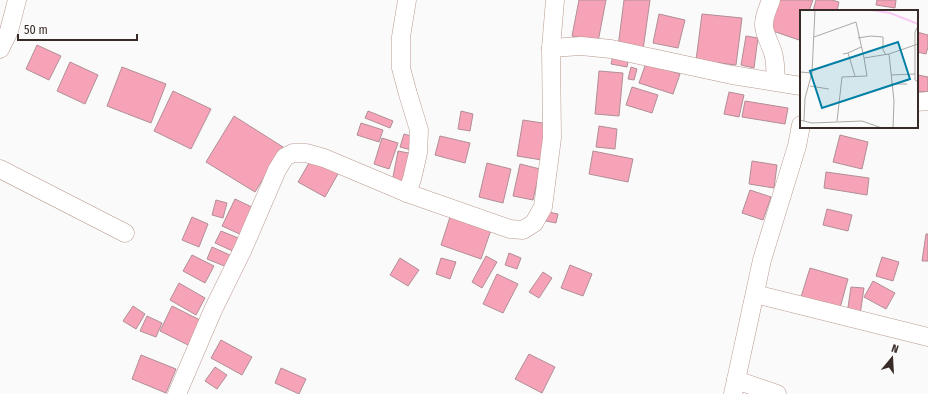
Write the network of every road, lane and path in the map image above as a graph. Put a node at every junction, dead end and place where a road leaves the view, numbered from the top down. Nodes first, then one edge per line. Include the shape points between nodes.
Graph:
1 (17, 0) edge
2 (407, 0) edge
3 (555, 0) edge
4 (770, 0) edge
5 (4, 29) edge
6 (551, 48) junction
7 (0, 49) edge
8 (776, 81) junction
9 (800, 86) edge
10 (800, 128) edge
11 (0, 169) edge
12 (407, 193) junction
13 (125, 233) dead end
14 (755, 294) junction
15 (928, 337) edge
16 (734, 387) edge
17 (177, 394) edge
18 (777, 394) edge

1 - 5 street
2 - 12 street via 401,37 401,68 420,130 418,153
3 - 6 street
4 - 8 street via 763,25 774,56
5 - 7 street
6 - 8 street via 581,46 611,49 732,75
6 - 12 street via 552,138 543,207 534,223 523,230 510,229
8 - 9 street
10 - 14 street via 762,260
11 - 13 street
12 - 17 street via 306,152 293,153 285,157 213,310
14 - 15 street
14 - 16 street
16 - 18 street

